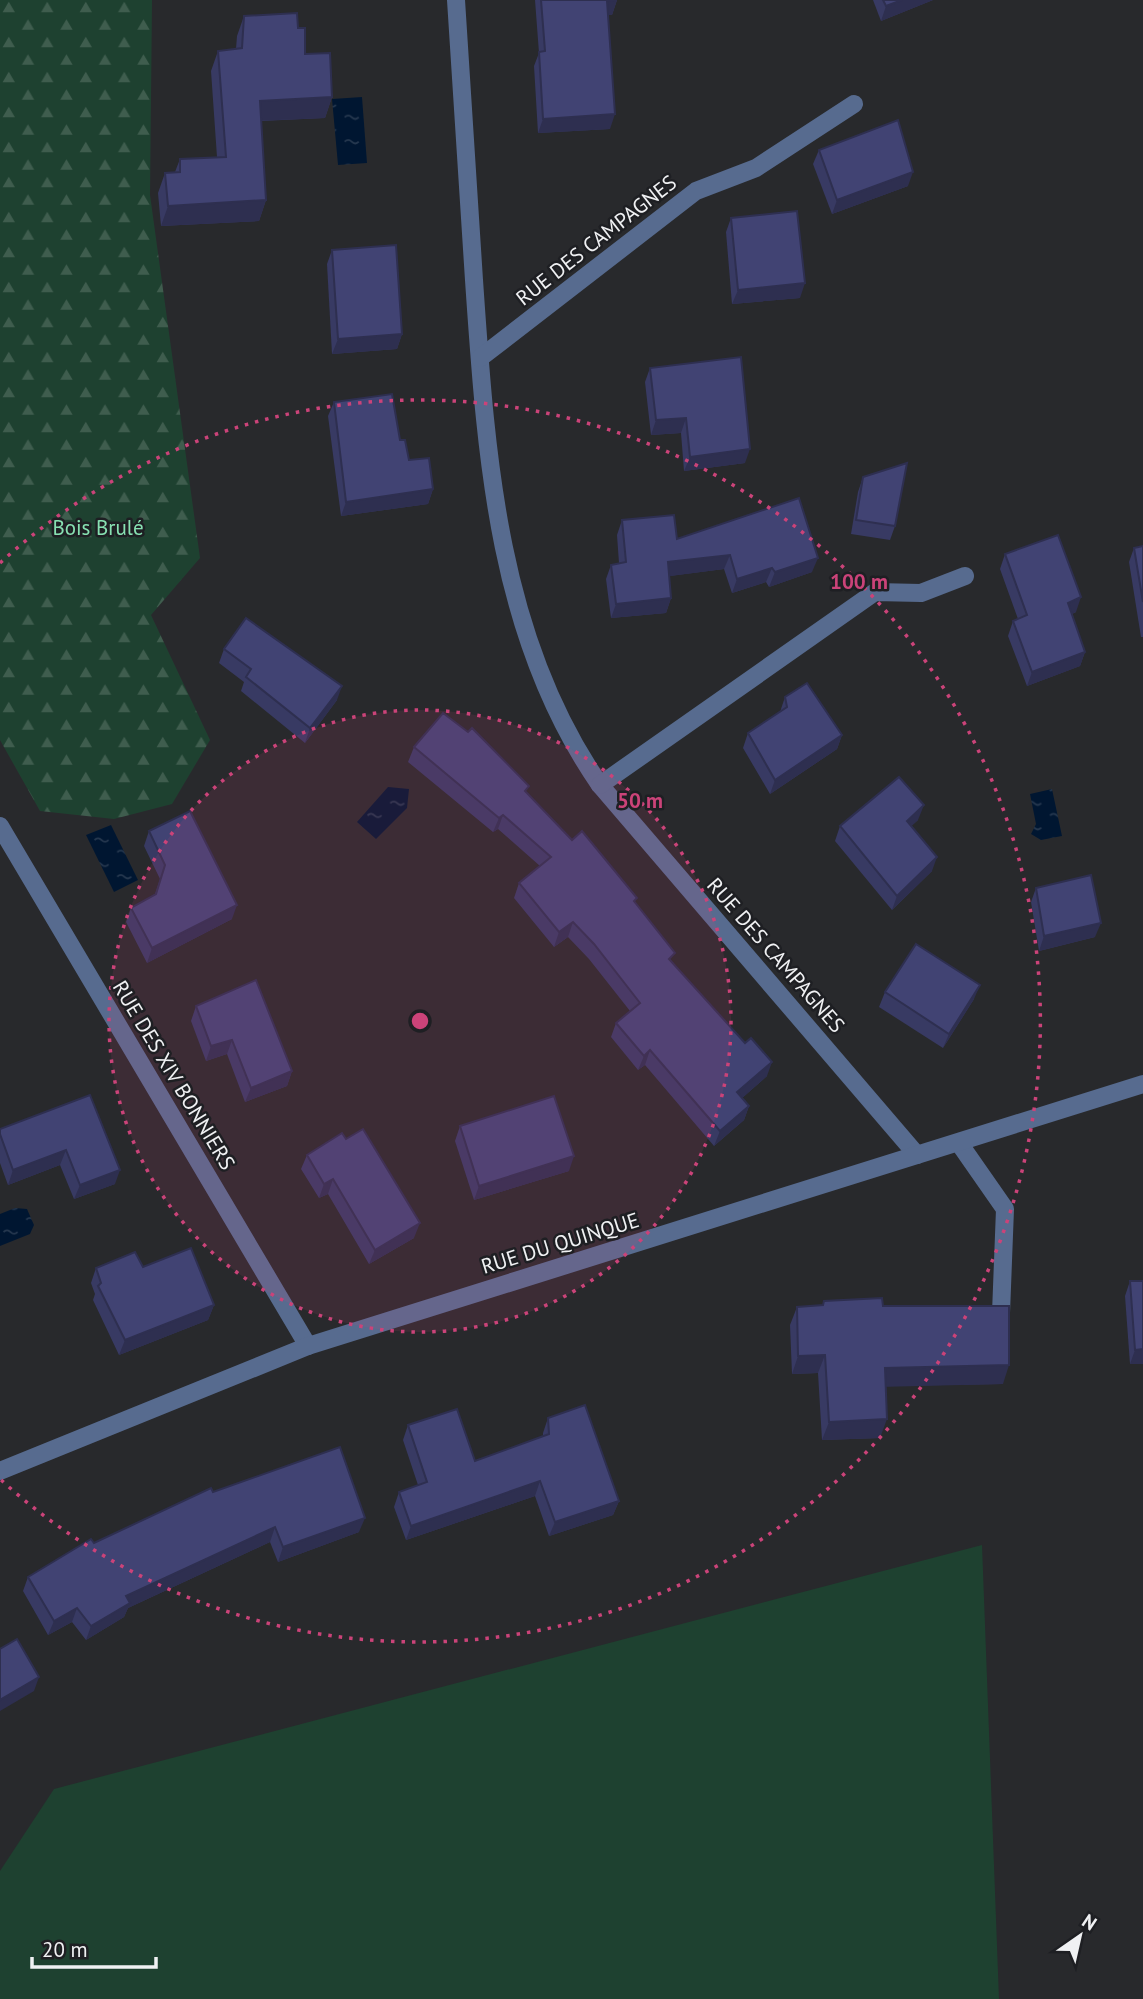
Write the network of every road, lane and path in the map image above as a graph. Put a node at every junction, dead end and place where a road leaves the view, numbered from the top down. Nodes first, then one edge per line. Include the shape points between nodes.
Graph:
1 (456, 0) edge
2 (854, 104) dead end
3 (480, 358) junction
4 (965, 576) dead end
5 (600, 785) junction
6 (0, 827) edge
7 (1143, 1084) edge
8 (959, 1143) junction
9 (917, 1155) junction
10 (1001, 1313) edge
11 (308, 1346) junction
12 (0, 1471) edge

1 - 3 street, RUE DES CAMPAGNES
2 - 3 street, RUE DES CAMPAGNES via 756,168 696,191
3 - 5 street, RUE DES CAMPAGNES via 501,541 530,651 575,749
4 - 5 street via 921,593 875,592
5 - 9 street, RUE DES CAMPAGNES
6 - 11 street, RUE DES XIV BONNIERS
7 - 8 street, RUE DU QUINQUE
8 - 9 street, RUE DU QUINQUE
8 - 10 street via 1005,1209
9 - 11 street, RUE DU QUINQUE
11 - 12 street, RUE DU QUINQUE

